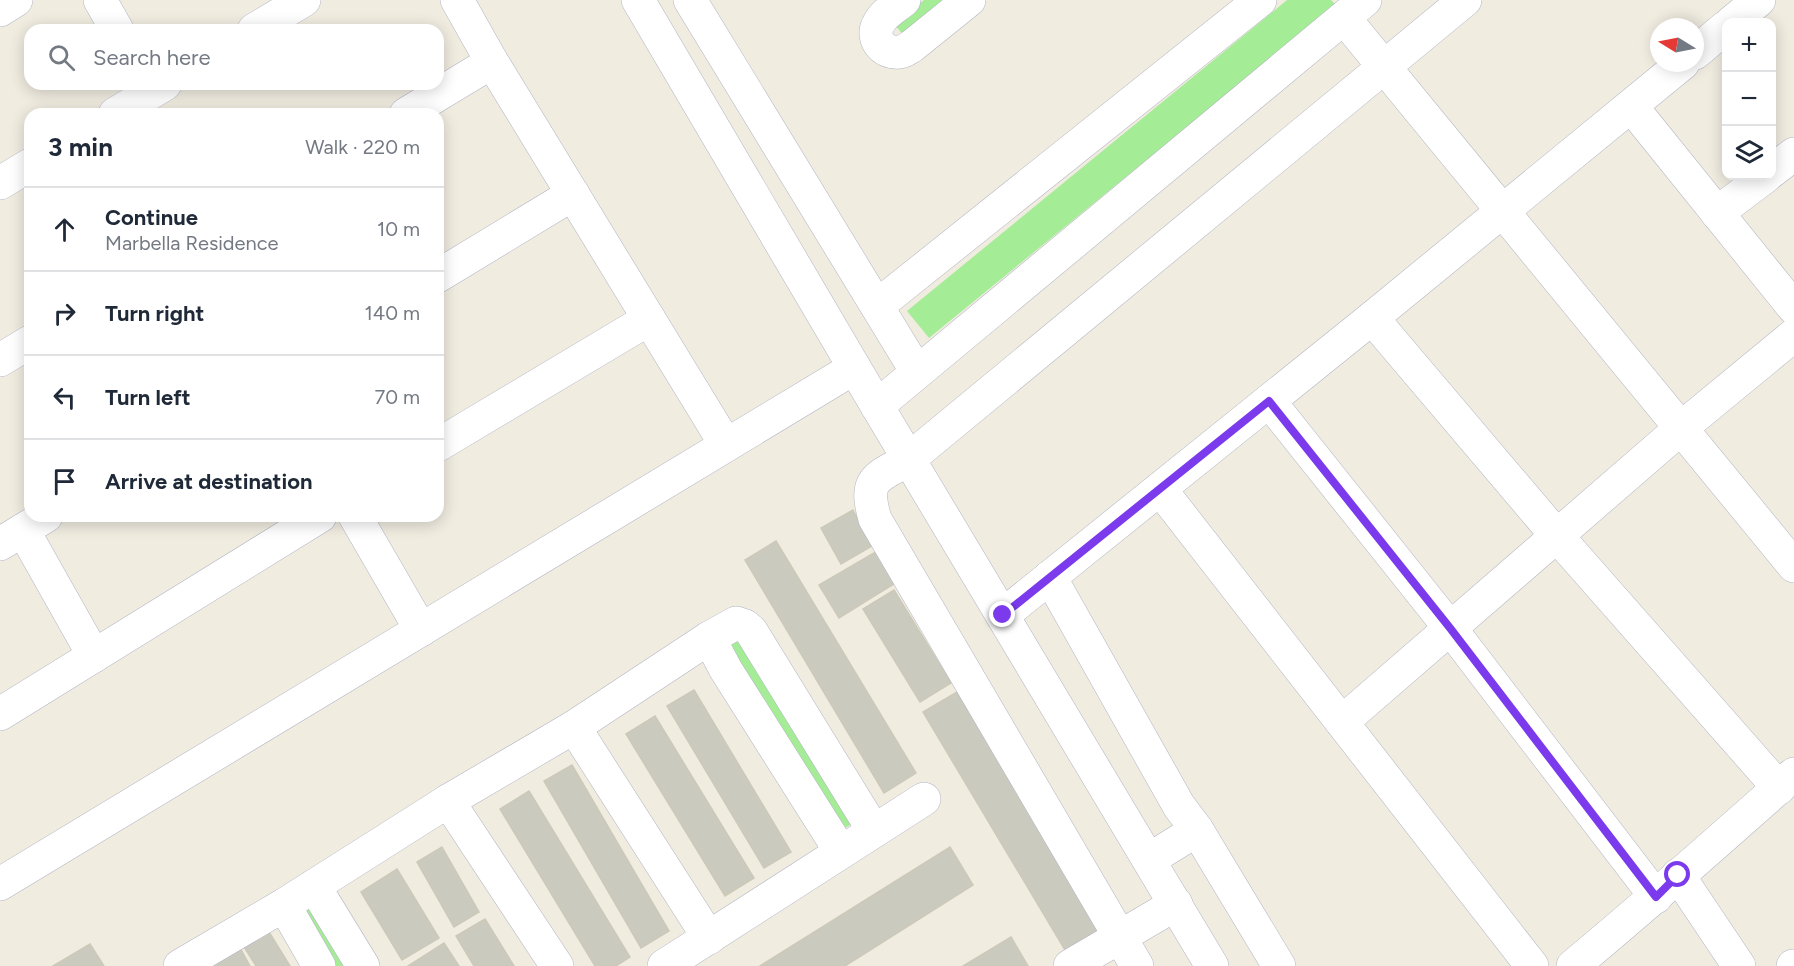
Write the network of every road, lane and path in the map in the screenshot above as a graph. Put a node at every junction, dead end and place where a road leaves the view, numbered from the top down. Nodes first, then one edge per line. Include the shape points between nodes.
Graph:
1 (16, 0) edge
2 (100, 0) edge
3 (304, 0) edge
4 (457, 0) edge
5 (638, 0) edge
6 (690, 0) edge
7 (904, 0) edge
8 (969, 0) edge
9 (1260, 0) edge
10 (1465, 0) edge
11 (1759, 0) edge
12 (1354, 9) edge
13 (0, 10) edge
14 (1737, 18) edge
15 (114, 24) edge
16 (264, 24) edge
17 (1722, 30) edge
18 (1704, 45) edge
19 (492, 62) junction
20 (1384, 67) junction
21 (1672, 72) edge
22 (158, 93) edge
23 (1630, 106) junction
24 (127, 108) edge
25 (416, 108) edge
26 (1794, 154) edge
27 (1776, 168) edge
28 (24, 169) edge
29 (1761, 180) edge
30 (0, 183) edge
31 (573, 194) junction
32 (1503, 212) junction
33 (1717, 213) junction
34 (444, 272) edge
35 (877, 306) junction
36 (1794, 308) edge
37 (1372, 318) junction
38 (649, 319) junction
39 (1794, 335) edge
40 (24, 346) edge
41 (0, 360) edge
42 (854, 368) junction
43 (916, 372) junction
44 (1269, 401) junction
45 (877, 406) junction
46 (1680, 429) junction
47 (444, 441) edge
48 (726, 445) junction
49 (909, 459) junction
50 (1160, 489) junction
51 (311, 522) edge
52 (358, 522) edge
53 (23, 530) edge
54 (1557, 536) junction
55 (1789, 550) edge
56 (1050, 577) junction
57 (1003, 615) junction
58 (1450, 628) junction
59 (421, 630) junction
60 (709, 638) junction
61 (94, 656) junction
62 (0, 714) edge
63 (1342, 722) junction
64 (574, 727) junction
65 (1786, 781) edge
66 (924, 799) dead end
67 (448, 801) junction
68 (1197, 830) junction
69 (874, 831) junction
70 (841, 852) junction
71 (1150, 859) junction
72 (0, 884) edge
73 (314, 886) junction
74 (1667, 886) junction
75 (284, 904) junction
76 (1176, 904) junction
77 (1119, 936) junction
78 (710, 938) junction
79 (180, 966) edge
80 (319, 966) edge
81 (363, 966) edge
82 (557, 966) edge
83 (664, 966) edge
84 (1070, 966) edge
85 (1137, 966) edge
86 (1212, 966) edge
87 (1279, 966) edge
88 (1532, 966) edge
89 (1573, 966) edge
90 (1739, 966) edge

1 - 13 street
2 - 15 street
3 - 16 street
4 - 19 street
5 - 42 street
6 - 35 street
7 - 8 street via 885,15 875,34 884,49 894,52 912,46
9 - 35 street
10 - 20 street
11 - 14 street
12 - 20 street
12 - 43 street
17 - 18 street
19 - 25 street
19 - 31 street
20 - 32 street
20 - 49 street
21 - 23 street
22 - 24 street
23 - 32 street
23 - 33 street
26 - 27 street
28 - 30 street
29 - 33 street
31 - 34 street
31 - 38 street
32 - 37 street
32 - 46 street
33 - 36 street
35 - 43 street
37 - 44 street
37 - 54 street
38 - 47 street
38 - 48 street
39 - 46 street
40 - 41 street
42 - 45 street
42 - 48 street
43 - 45 street
44 - 50 street
44 - 58 street
45 - 49 street
46 - 54 street
46 - 55 street
48 - 59 street
49 - 57 street
49 - 77 street via 871,486 869,498 875,519
50 - 56 street
50 - 63 street
51 - 61 street
52 - 59 street
53 - 61 street
54 - 58 street
54 - 65 street
56 - 57 street
56 - 68 street via 1179,806
57 - 71 street
58 - 63 street
58 - 74 street
59 - 72 street
60 - 64 street
60 - 69 street via 736,623 751,631
60 - 70 street
61 - 62 street
63 - 88 street
64 - 67 street
64 - 78 street
65 - 74 street
66 - 69 street
67 - 73 street
67 - 82 street
68 - 71 street
68 - 87 street
69 - 70 street
70 - 78 street
71 - 76 street
73 - 75 street
73 - 81 street
74 - 89 street
74 - 90 street
75 - 79 street
75 - 80 street
76 - 77 street
76 - 86 street
77 - 84 street
77 - 85 street
78 - 83 street

